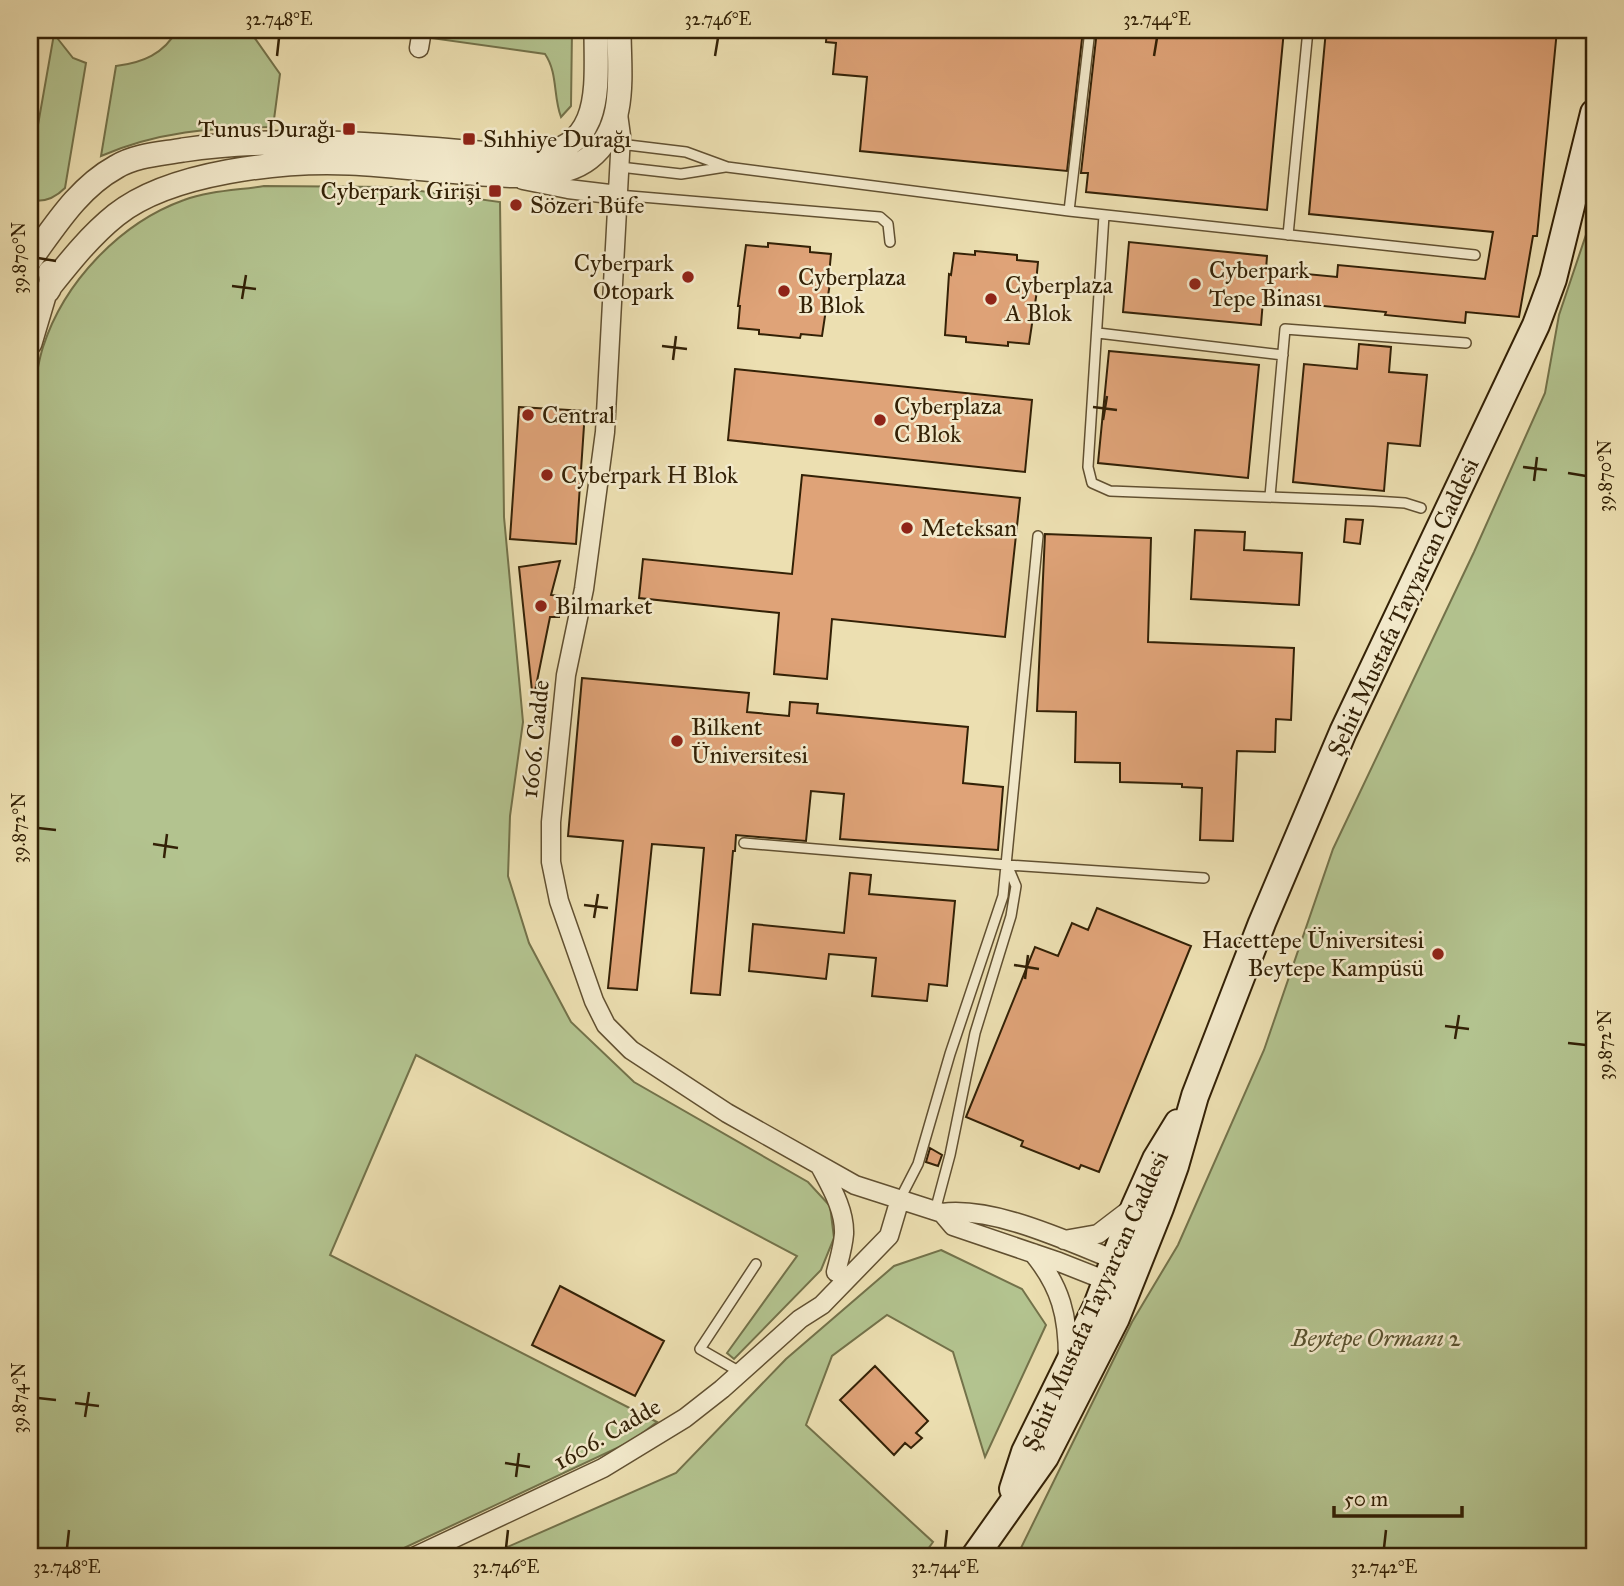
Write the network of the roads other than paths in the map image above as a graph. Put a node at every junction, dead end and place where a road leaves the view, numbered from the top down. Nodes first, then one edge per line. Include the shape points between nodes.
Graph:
1 (422, 30) edge
2 (596, 30) edge
3 (619, 30) edge
4 (1090, 30) edge
5 (1308, 30) edge
6 (419, 48) dead end
7 (617, 111) junction
8 (1594, 113) edge
9 (620, 144) junction
10 (620, 167) junction
11 (727, 167) junction
12 (510, 176) junction
13 (618, 194) junction
14 (1069, 211) junction
15 (1104, 215) junction
16 (1288, 235) junction
17 (890, 242) dead end
18 (1475, 255) dead end
19 (30, 261) edge
20 (42, 293) edge
21 (1098, 333) junction
22 (30, 343) edge
23 (1466, 343) dead end
24 (1283, 355) junction
25 (1270, 496) junction
26 (1421, 508) dead end
27 (1038, 536) dead end
28 (744, 843) dead end
29 (1007, 865) junction
30 (1204, 878) dead end
31 (1195, 1096) junction
32 (820, 1166) junction
33 (900, 1199) junction
34 (1135, 1206) junction
35 (939, 1212) junction
36 (892, 1220) junction
37 (1064, 1240) junction
38 (1033, 1253) junction
39 (756, 1264) dead end
40 (836, 1272) junction
41 (1121, 1274) junction
42 (800, 1319) junction
43 (1068, 1365) junction
44 (740, 1372) junction
45 (1006, 1510) junction
46 (416, 1556) edge
47 (975, 1556) edge

1 - 6 street
2 - 19 street via 597,86 591,114 582,134 550,155 318,141 222,145 141,157 117,166 92,184 69,206
3 - 7 street
4 - 14 lane
5 - 16 lane
7 - 9 street, 1606. Cadde
7 - 12 street via 603,144 589,159 544,174
8 - 31 main road, Şehit Mustafa Tayyarcan Caddesi via 1556,267 1536,325 1343,733
9 - 10 street, 1606. Cadde
9 - 11 lane via 686,152
10 - 11 lane via 681,174
10 - 13 street, 1606. Cadde
11 - 14 lane
12 - 13 street
12 - 20 street via 349,163 302,164 204,177 141,199 117,214
13 - 17 lane via 880,217 888,224
13 - 32 street, 1606. Cadde via 600,482 566,675 551,822 551,862 559,901 606,1025 631,1050
14 - 15 lane
15 - 16 lane
15 - 21 lane
16 - 18 lane
19 - 20 street via 41,263 50,272
20 - 22 street
21 - 24 lane
21 - 25 lane via 1088,467 1092,483 1110,491
23 - 24 lane via 1285,329
24 - 25 lane
25 - 26 lane via 1395,502
27 - 29 lane
28 - 29 lane
29 - 30 lane
29 - 33 lane via 994,927 918,1164
29 - 35 lane via 1016,887 1011,916 975,1033
31 - 34 main road, Şehit Mustafa Tayyarcan Caddesi via 1156,1159
31 - 41 main road, Şehit Mustafa Tayyarcan Caddesi via 1175,1166
32 - 33 street, 1606. Cadde via 855,1185
32 - 40 street via 843,1220
33 - 35 street
33 - 36 street, 1606. Cadde
34 - 37 street via 1098,1234
34 - 41 main road, Şehit Mustafa Tayyarcan Caddesi
35 - 37 street via 970,1213 1024,1225
35 - 38 street via 953,1226
36 - 40 street, 1606. Cadde
36 - 42 street, 1606. Cadde via 889,1236 822,1305
37 - 41 street
38 - 41 street
38 - 43 street via 1063,1305
39 - 44 lane via 700,1349
40 - 42 street, 1606. Cadde via 812,1297
41 - 43 main road, Şehit Mustafa Tayyarcan Caddesi
41 - 45 main road, Şehit Mustafa Tayyarcan Caddesi via 1081,1389 1045,1457
42 - 44 street, 1606. Cadde
43 - 45 main road, Şehit Mustafa Tayyarcan Caddesi via 1025,1452
44 - 46 street, 1606. Cadde via 685,1418 603,1468
45 - 47 main road, Şehit Mustafa Tayyarcan Caddesi

